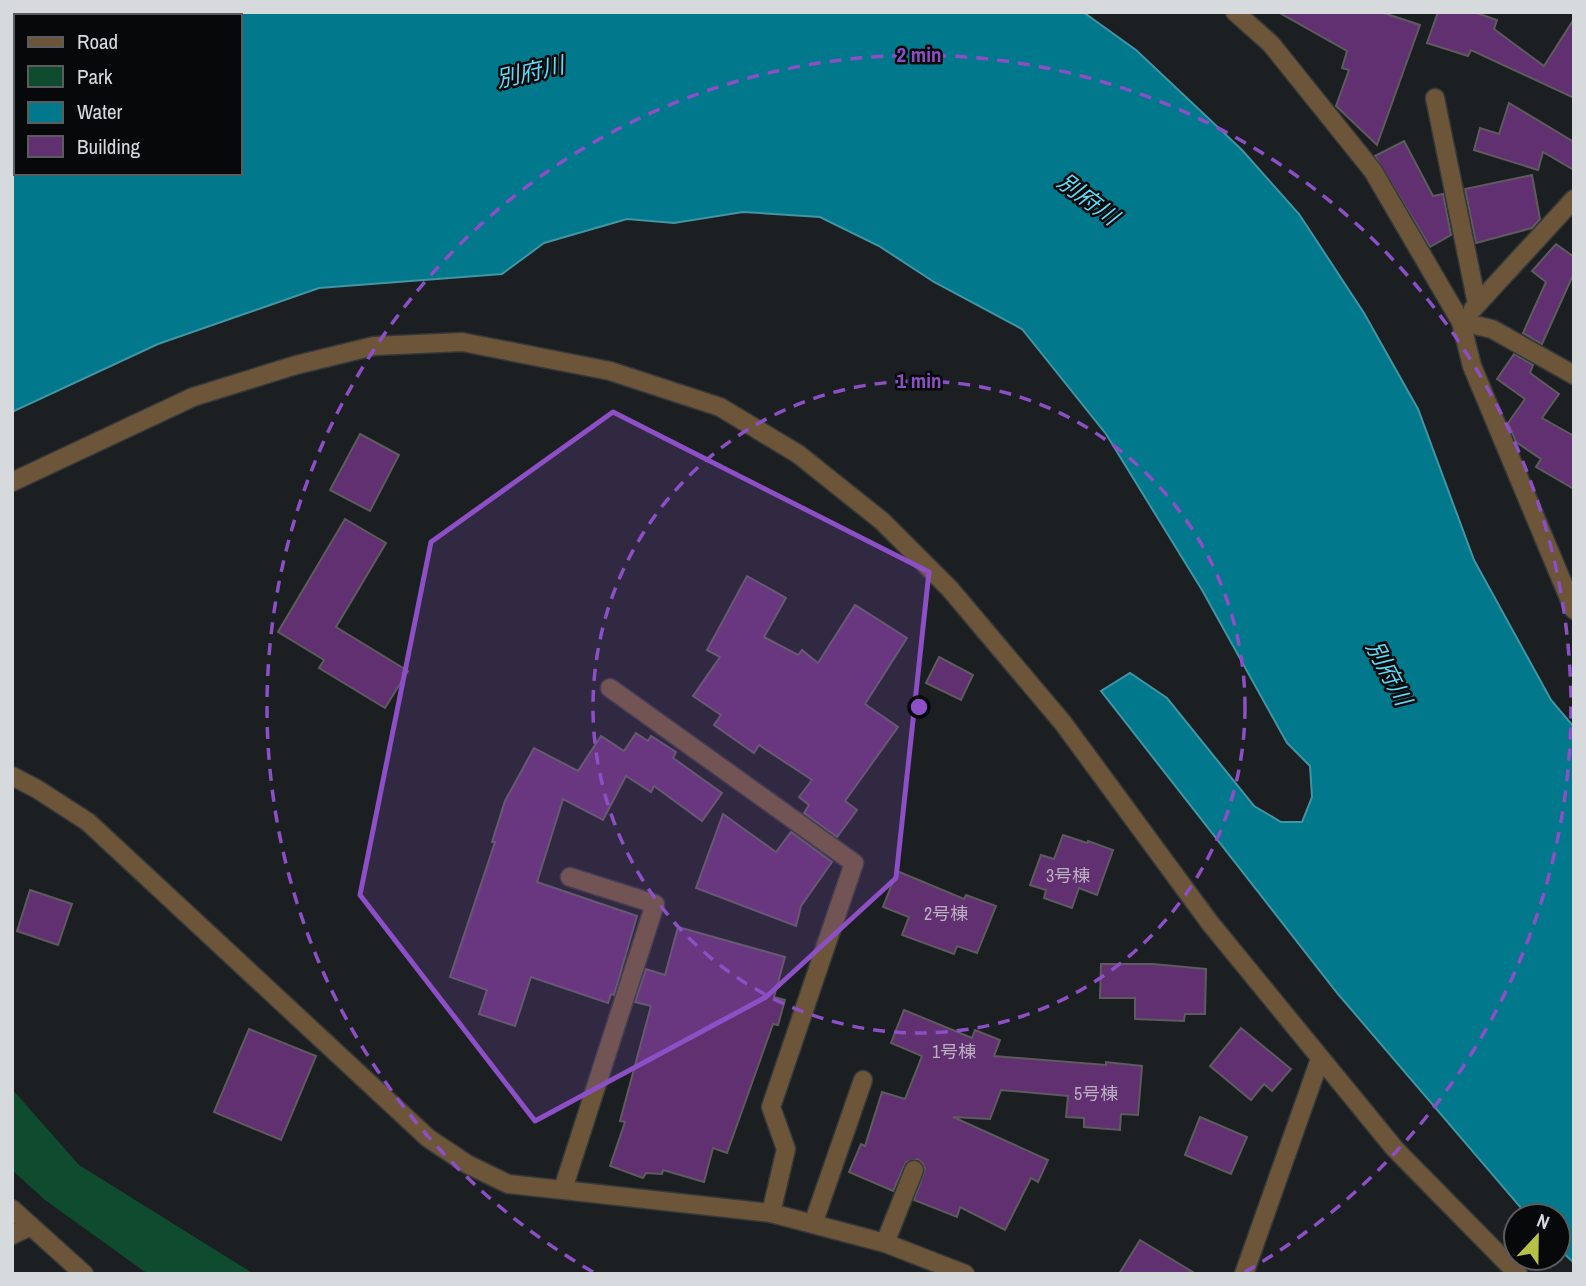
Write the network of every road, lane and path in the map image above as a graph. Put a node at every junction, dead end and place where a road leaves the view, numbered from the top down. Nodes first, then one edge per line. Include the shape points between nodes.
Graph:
1 (1235, 12) edge
2 (1435, 98) dead end
3 (1574, 199) edge
4 (1477, 304) junction
5 (1461, 322) junction
6 (1574, 375) edge
7 (12, 482) edge
8 (1574, 610) edge
9 (610, 688) dead end
10 (12, 776) edge
11 (570, 877) dead end
12 (1320, 1059) junction
13 (863, 1080) dead end
14 (914, 1170) dead end
15 (563, 1189) junction
16 (12, 1209) edge
17 (771, 1213) junction
18 (813, 1224) junction
19 (29, 1227) junction
20 (12, 1235) edge
21 (885, 1243) junction
22 (84, 1274) edge
23 (965, 1274) edge
24 (1244, 1274) edge
25 (1518, 1274) edge

1 - 5 street via 1270,44 1373,171
2 - 4 street
3 - 4 street
4 - 5 street
5 - 6 street via 1492,329
5 - 8 street via 1472,366
7 - 12 street via 193,397 374,346 462,342 610,371 720,407 798,454 882,521 950,589 1063,723 1210,923
9 - 17 street via 854,863 771,1107 786,1149
10 - 15 street via 88,822 428,1138 508,1184
11 - 15 street via 655,904
12 - 24 street
12 - 25 street via 1395,1149
13 - 18 street
14 - 21 street
15 - 17 street
16 - 19 street
17 - 18 street
18 - 21 street
19 - 20 street
19 - 22 street
21 - 23 street

